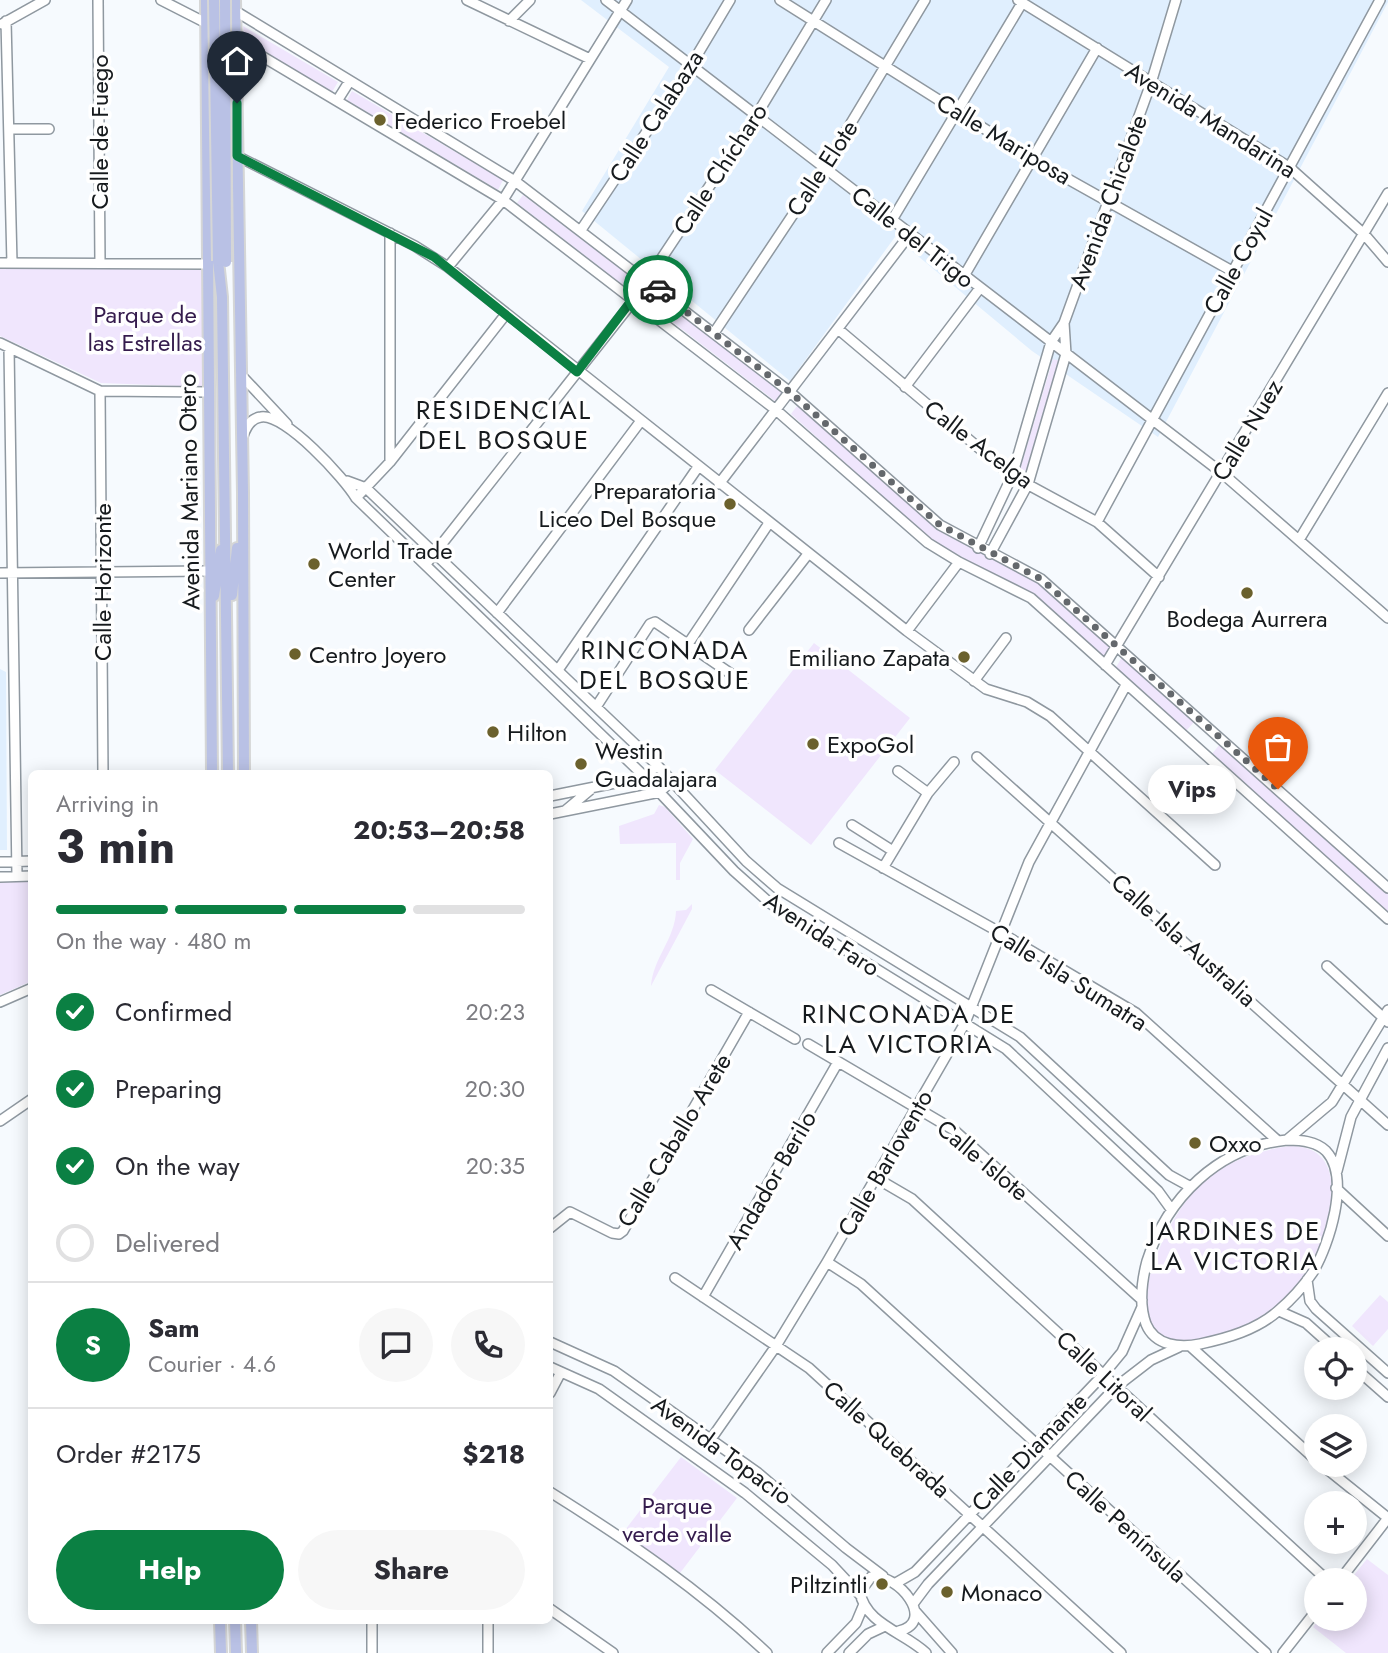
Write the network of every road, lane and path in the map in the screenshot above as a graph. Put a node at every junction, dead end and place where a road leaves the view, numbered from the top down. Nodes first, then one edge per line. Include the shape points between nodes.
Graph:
1 (45, 0) edge
2 (98, 0) edge
3 (161, 0) edge
4 (206, 0) edge
5 (219, 0) edge
6 (235, 0) edge
7 (467, 0) edge
8 (530, 0) edge
9 (606, 0) edge
10 (626, 0) edge
11 (730, 0) edge
12 (780, 0) edge
13 (826, 0) edge
14 (926, 0) edge
15 (1176, 0) edge
16 (1380, 0) edge
17 (1020, 1) edge
18 (620, 11) junction
19 (235, 12) junction
20 (509, 21) junction
21 (814, 21) junction
22 (206, 22) junction
23 (3, 23) edge
24 (218, 30) junction
25 (236, 41) junction
26 (1097, 48) junction
27 (590, 59) junction
28 (690, 66) junction
29 (886, 66) junction
30 (349, 82) junction
31 (1151, 83) junction
32 (337, 101) junction
33 (958, 110) junction
34 (756, 116) junction
35 (9, 129) junction
36 (49, 129) dead end
37 (237, 156) junction
38 (1034, 160) junction
39 (1289, 167) junction
40 (824, 168) junction
41 (515, 181) junction
42 (1388, 193) edge
43 (503, 200) junction
44 (1108, 201) junction
45 (892, 220) junction
46 (581, 230) junction
47 (390, 233) junction
48 (910, 234) junction
49 (1364, 234) junction
50 (1388, 262) edge
51 (0, 263) edge
52 (12, 263) junction
53 (100, 263) junction
54 (217, 263) junction
55 (448, 267) junction
56 (1232, 271) junction
57 (964, 276) junction
58 (647, 280) junction
59 (980, 288) junction
60 (634, 300) junction
61 (506, 314) junction
62 (1064, 323) junction
63 (838, 329) junction
64 (714, 333) junction
65 (1051, 342) junction
66 (4, 346) edge
67 (1066, 354) junction
68 (577, 372) junction
69 (242, 375) junction
70 (905, 387) junction
71 (100, 391) junction
72 (208, 392) junction
73 (790, 392) junction
74 (1388, 393) edge
75 (776, 410) junction
76 (1152, 419) junction
77 (640, 422) junction
78 (292, 431) junction
79 (242, 441) junction
80 (390, 462) junction
81 (698, 467) junction
82 (1222, 473) junction
83 (1012, 475) junction
84 (347, 481) junction
85 (719, 484) junction
86 (1028, 484) junction
87 (366, 488) junction
88 (243, 493) junction
89 (356, 498) junction
90 (226, 516) junction
91 (1097, 522) junction
92 (769, 523) junction
93 (1299, 540) junction
94 (978, 548) junction
95 (434, 554) junction
96 (808, 554) junction
97 (990, 554) junction
98 (959, 562) junction
99 (426, 564) junction
100 (208, 571) junction
101 (102, 572) junction
102 (0, 573) edge
103 (15, 573) junction
104 (1159, 577) junction
105 (1386, 612) edge
106 (497, 613) junction
107 (212, 615) junction
108 (749, 630) dead end
109 (907, 631) junction
110 (1006, 638) dead end
111 (227, 643) junction
112 (688, 644) junction
113 (1116, 645) junction
114 (1105, 665) junction
115 (558, 670) junction
116 (974, 681) junction
117 (743, 682) dead end
118 (1126, 685) junction
119 (596, 707) junction
120 (1089, 751) junction
121 (977, 757) dead end
122 (954, 762) dead end
123 (657, 765) junction
124 (103, 770) edge
125 (212, 770) edge
126 (228, 770) edge
127 (244, 770) edge
128 (898, 771) dead end
129 (645, 776) junction
130 (672, 780) junction
131 (598, 786) junction
132 (660, 792) junction
133 (928, 793) junction
134 (553, 795) edge
135 (566, 810) junction
136 (553, 813) edge
137 (1050, 820) junction
138 (852, 825) dead end
139 (839, 843) dead end
140 (894, 851) junction
141 (0, 862) edge
142 (18, 862) junction
143 (28, 862) edge
144 (1215, 865) dead end
145 (883, 868) junction
146 (17, 876) junction
147 (28, 876) edge
148 (0, 877) edge
149 (1388, 888) edge
150 (1388, 919) edge
151 (1001, 933) junction
152 (1327, 966) dead end
153 (28, 990) edge
154 (711, 990) dead end
155 (0, 1002) edge
156 (972, 1007) junction
157 (749, 1012) junction
158 (1386, 1017) edge
159 (965, 1023) junction
160 (795, 1039) dead end
161 (808, 1044) dead end
162 (1388, 1048) edge
163 (838, 1062) junction
164 (1345, 1084) junction
165 (1359, 1098) junction
166 (28, 1102) edge
167 (916, 1108) junction
168 (0, 1121) edge
169 (1388, 1125) edge
170 (1282, 1141) junction
171 (1336, 1177) junction
172 (876, 1178) junction
173 (1189, 1186) junction
174 (1336, 1188) junction
175 (1171, 1209) junction
176 (553, 1225) edge
177 (1388, 1236) edge
178 (828, 1262) junction
179 (675, 1278) dead end
180 (1307, 1280) junction
181 (703, 1297) junction
182 (1142, 1303) junction
183 (1279, 1311) junction
184 (1322, 1337) edge
185 (553, 1343) edge
186 (776, 1346) junction
187 (1185, 1346) junction
188 (553, 1368) edge
189 (561, 1372) junction
190 (1388, 1373) edge
191 (1103, 1375) junction
192 (1367, 1378) edge
193 (553, 1387) edge
194 (1116, 1387) junction
195 (1388, 1397) edge
196 (711, 1439) junction
197 (1036, 1444) junction
198 (1304, 1450) edge
199 (1050, 1457) junction
200 (1337, 1477) edge
201 (553, 1494) edge
202 (969, 1514) junction
203 (1388, 1518) edge
204 (983, 1526) junction
205 (1314, 1568) edge
206 (1349, 1568) edge
207 (883, 1576) junction
208 (896, 1583) junction
209 (862, 1600) junction
210 (914, 1608) junction
211 (555, 1615) edge
212 (220, 1624) edge
213 (236, 1624) edge
214 (251, 1624) edge
215 (372, 1624) edge
216 (488, 1624) edge
217 (885, 1626) junction
218 (1304, 1626) edge
219 (899, 1631) junction
220 (220, 1653) edge
221 (236, 1653) edge
222 (252, 1653) edge
223 (372, 1653) edge
224 (488, 1653) edge
225 (613, 1653) edge
226 (767, 1653) edge
227 (827, 1653) edge
228 (849, 1653) edge
229 (926, 1653) edge
230 (952, 1653) edge
231 (1121, 1653) edge
232 (1266, 1653) edge
233 (1283, 1653) edge

1 - 23 street
2 - 53 street, Calle de Fuego
3 - 22 street
4 - 22 main road, Avenida Mariano Otero
5 - 19 street
5 - 24 main road
5 - 54 main road, Avenida Mariano Otero, bridge
6 - 19 main road
7 - 20 street
8 - 20 street
9 - 18 street, Calle del Trigo
10 - 18 street
11 - 28 street, Calle Calabaza
12 - 21 street, Calle Mariposa
13 - 21 street, Calle Chícharo
14 - 29 street, Calle Elote
15 - 31 street, Avenida Chicalote
16 - 39 street, Calle Coyul
17 - 26 street, Avenida Mandarina
17 - 33 street
18 - 27 street
18 - 28 street, Calle del Trigo
19 - 25 main road
19 - 30 street
20 - 27 street
21 - 29 street, Calle Mariposa
21 - 34 street, Calle Chícharo
22 - 24 street
22 - 54 main road, Avenida Mariano Otero
23 - 35 street
24 - 25 street
25 - 32 street
25 - 37 main road
26 - 31 street, Avenida Mandarina
26 - 38 street
27 - 41 street
28 - 34 street, Calle del Trigo
28 - 46 street, Calle Calabaza
29 - 33 street, Calle Mariposa
29 - 40 street, Calle Elote
30 - 32 street
30 - 41 street
31 - 39 street, Avenida Mandarina
31 - 44 street, Avenida Chicalote
32 - 43 street
33 - 38 street, Calle Mariposa
33 - 45 street
34 - 40 street, Calle del Trigo
34 - 58 street, Calle Chícharo
35 - 36 street
35 - 52 street
37 - 47 street
37 - 69 main road
38 - 44 street, Calle Mariposa
38 - 57 street
39 - 49 street, Avenida Mandarina
39 - 56 street, Calle Coyul
40 - 45 street, Calle del Trigo
40 - 64 street, Calle Elote
41 - 43 street
41 - 46 street
42 - 49 street, Calle Nuez
43 - 55 street
43 - 60 street
44 - 56 street, Calle Mariposa
44 - 62 street, Avenida Chicalote
45 - 48 street, Calle del Trigo
46 - 58 street
47 - 55 street
47 - 80 street
48 - 57 street, Calle del Trigo
48 - 63 street
49 - 50 street, Avenida Mandarina
49 - 82 street, Calle Nuez
51 - 52 street
52 - 53 street
53 - 54 street
54 - 72 main road, Avenida Mariano Otero
54 - 90 main road, Avenida Mariano Otero via 222,297
55 - 61 street
56 - 76 street, Calle Coyul
57 - 59 street, Calle del Trigo
58 - 60 street, Calle Chícharo
58 - 64 street
59 - 65 street, Calle del Trigo
59 - 70 street
60 - 68 street, Calle Chícharo
60 - 75 street
61 - 68 street
61 - 80 street
62 - 65 street, Avenida Chicalote
62 - 67 street, Avenida Chicalote
63 - 70 street, Calle Acelga
63 - 73 street
64 - 73 street
65 - 67 street, Calle del Trigo
65 - 83 street, Avenida Chicalote
66 - 71 street
66 - 103 street
67 - 76 street, Calle del Trigo
67 - 86 street, Avenida Chicalote
68 - 77 street
68 - 95 street, Calle Chícharo
69 - 78 street
69 - 79 main road
70 - 83 street, Calle Acelga
71 - 72 street
71 - 101 street, Calle Horizonte
72 - 100 main road, Avenida Mariano Otero
73 - 75 street
73 - 94 street via 940,525
74 - 93 street
75 - 85 street
75 - 98 street via 928,543
76 - 82 street, Calle del Trigo
76 - 91 street, Calle Coyul
77 - 81 street
77 - 106 street
78 - 79 street via 260,417 250,422
78 - 84 street
79 - 88 main road
80 - 87 street
81 - 85 street
81 - 115 street
82 - 93 street, Calle del Trigo
82 - 104 street, Calle Nuez
83 - 86 street, Calle Acelga
83 - 94 street, Avenida Chicalote
84 - 87 street
84 - 89 street, Avenida Faro
85 - 92 street
86 - 91 street, Calle Acelga
86 - 97 street, Avenida Chicalote
87 - 89 street
87 - 95 street, Avenida Faro
88 - 111 main road
88 - 127 main road
89 - 99 street, Avenida Faro
90 - 107 main road
90 - 111 main road, Avenida Mariano Otero
91 - 104 street, Calle Acelga
92 - 96 street
92 - 112 street
93 - 105 street, Calle del Trigo
94 - 97 street
95 - 99 street, Calle Chícharo
95 - 106 street, Avenida Faro
96 - 108 street
96 - 109 street
97 - 113 street via 1041,579
98 - 109 street
98 - 114 street via 1031,598
99 - 129 street, Avenida Faro
100 - 101 street
100 - 107 main road, Avenida Mariano Otero
101 - 103 street
101 - 124 street, Calle Horizonte
102 - 103 street
103 - 142 street
104 - 113 street, Calle Nuez
106 - 115 street, Avenida Faro
107 - 125 main road, Avenida Mariano Otero
109 - 116 street
110 - 116 street
111 - 126 main road, Avenida Mariano Otero
112 - 117 street
112 - 119 street via 655,621 650,624
113 - 114 street, Calle Nuez
113 - 149 street
114 - 118 street
115 - 119 street, Avenida Faro
116 - 120 street via 1027,702
118 - 120 street, Calle Barlovento
118 - 150 street
119 - 123 street, Avenida Faro
120 - 137 street, Calle Barlovento
120 - 144 street
121 - 137 street, Calle Isla Australia
122 - 133 street
123 - 129 street
123 - 130 street, Avenida Faro
128 - 133 street
129 - 131 street
129 - 132 street, Avenida Faro
130 - 132 street
130 - 156 street, Avenida Faro via 776,888
131 - 134 street
131 - 135 street
132 - 135 street
132 - 159 street, Avenida Faro via 771,904
133 - 140 street
135 - 136 street
137 - 151 street, Calle Barlovento
137 - 164 street, Calle Isla Australia
138 - 140 street
139 - 145 street, Calle Isla Sumatra
140 - 145 street
141 - 142 street
142 - 143 street
142 - 146 street
145 - 151 street, Calle Isla Sumatra
146 - 147 street
146 - 148 street
151 - 156 street, Calle Barlovento
151 - 170 street, Calle Isla Sumatra via 1136,1013
152 - 158 street
153 - 155 street
154 - 157 street
156 - 159 street, Calle Barlovento
156 - 173 street, Avenida Faro via 1020,1037 1169,1175
157 - 160 street
157 - 176 street, Calle Caballo Arete via 624,1231 612,1233 570,1212
158 - 164 street
159 - 167 street, Calle Barlovento
159 - 175 street, Avenida Faro via 1013,1055 1158,1191
161 - 163 street, Calle Islote
162 - 165 street
163 - 167 street, Calle Islote
163 - 181 street, Andador Berilo
164 - 165 street, Calle Isla Australia
164 - 170 street via 1319,1116
165 - 169 street, Calle Isla Australia
165 - 171 street
166 - 168 street
167 - 172 street, Calle Barlovento
167 - 182 street, Calle Islote via 954,1130
170 - 171 street via 1308,1142 1325,1150
170 - 173 street via 1237,1154
171 - 174 street
172 - 178 street, Calle Barlovento
172 - 191 street, Calle Litoral via 912,1199
173 - 175 street
174 - 177 street
174 - 180 street via 1329,1238
175 - 182 street via 1148,1259
178 - 186 street, Calle Barlovento
178 - 197 street, Calle Península via 861,1284
179 - 181 street, Calle Quebrada
180 - 183 street
180 - 190 street via 1316,1309
181 - 186 street, Calle Quebrada
182 - 187 street via 1151,1333 1164,1343
182 - 191 street, Calle Diamante via 1122,1352
183 - 184 street via 1306,1323
183 - 187 street via 1242,1332
185 - 196 street, Avenida Topacio via 614,1370
186 - 196 street, Calle Barlovento
186 - 202 street, Calle Quebrada via 809,1368
187 - 194 street, Calle Diamante via 1151,1360
187 - 198 street
188 - 189 street, Avenida Topacio
189 - 193 street
189 - 209 street, Avenida Topacio via 600,1389 745,1493 832,1565
191 - 194 street, Calle Litoral
191 - 197 street, Calle Diamante
192 - 195 street
194 - 199 street, Calle Diamante
194 - 205 street, Calle Litoral
196 - 207 street, Avenida Topacio
197 - 199 street, Calle Península
197 - 202 street, Calle Diamante
199 - 204 street, Calle Diamante
199 - 232 street, Calle Península
200 - 203 street
201 - 226 street via 639,1548 723,1612
202 - 204 street, Calle Quebrada
202 - 208 street, Calle Diamante via 915,1572
203 - 206 street
204 - 210 street, Calle Diamante
204 - 231 street, Calle Quebrada
207 - 208 street
207 - 209 street via 867,1579 861,1587
208 - 210 street
209 - 217 street
209 - 227 street via 856,1623
210 - 219 street via 911,1626
210 - 230 street
211 - 225 street
212 - 220 main road
213 - 221 main road
214 - 222 main road
215 - 223 street
216 - 224 street
217 - 219 street
217 - 228 street via 868,1634
218 - 233 street
219 - 229 street

